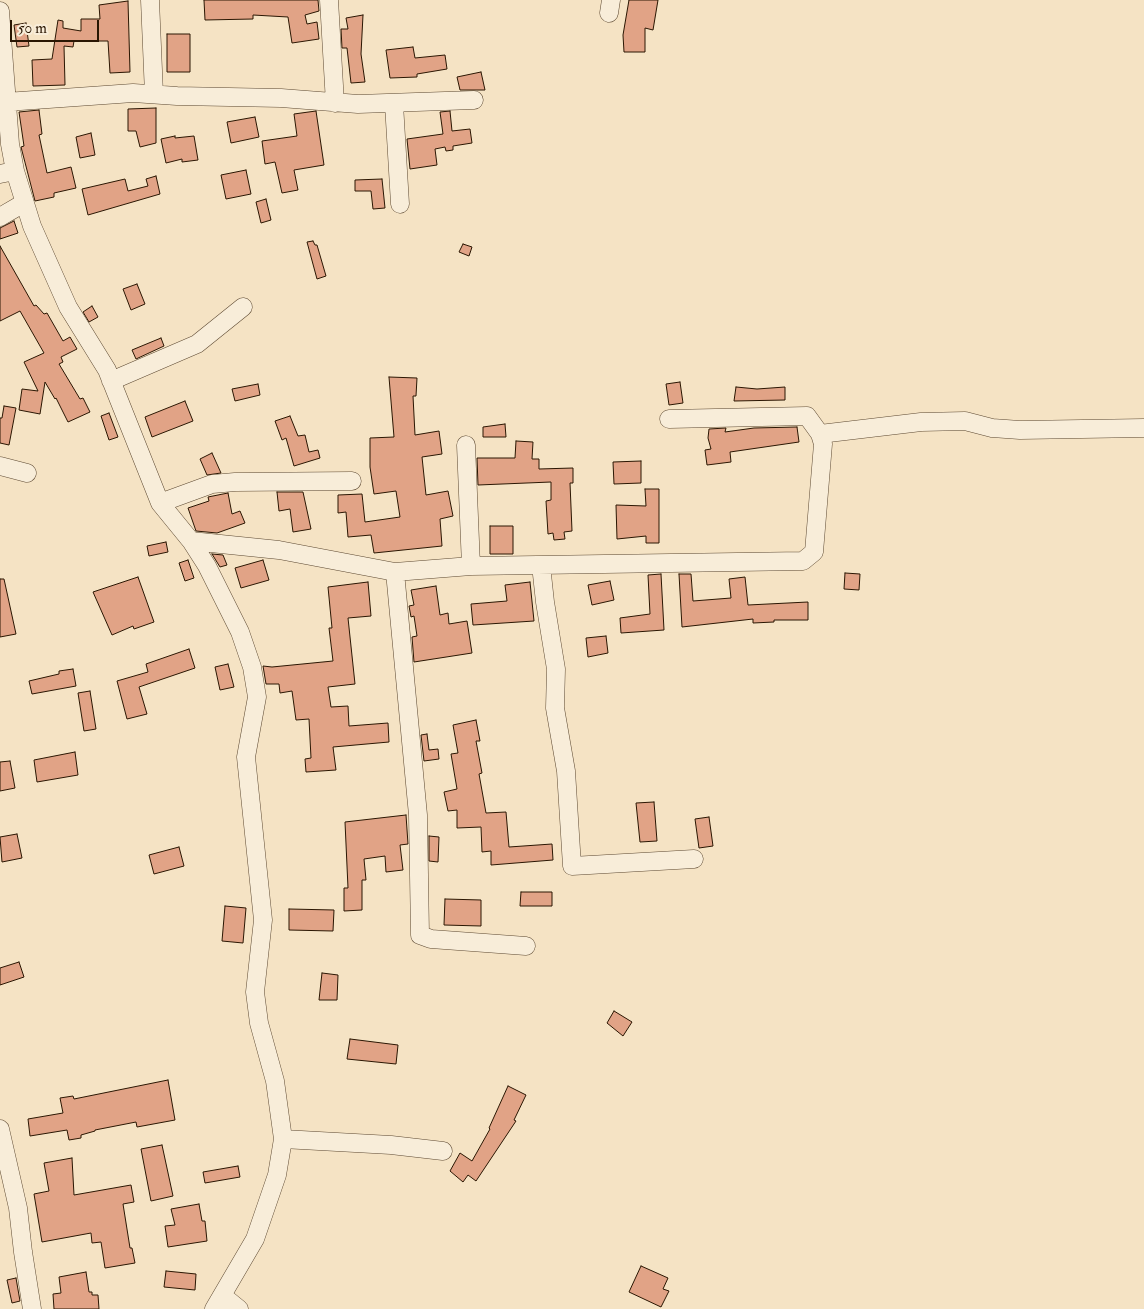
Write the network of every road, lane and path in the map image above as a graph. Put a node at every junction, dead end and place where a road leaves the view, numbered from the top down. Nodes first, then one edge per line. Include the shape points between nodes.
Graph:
1 (150, 0) edge
2 (328, 0) edge
3 (0, 11) edge
4 (154, 94) junction
5 (474, 100) dead end
6 (6, 102) junction
7 (335, 103) junction
8 (394, 104) junction
9 (8, 173) edge
10 (24, 203) junction
11 (400, 204) dead end
12 (0, 217) edge
13 (243, 308) dead end
14 (111, 381) junction
15 (670, 419) dead end
16 (1144, 428) edge
17 (820, 434) junction
18 (466, 445) dead end
19 (0, 466) edge
20 (27, 473) dead end
21 (352, 481) dead end
22 (160, 503) junction
23 (191, 541) junction
24 (471, 566) junction
25 (541, 566) junction
26 (395, 572) junction
27 (694, 859) dead end
28 (526, 946) dead end
29 (0, 1129) edge
30 (283, 1139) junction
31 (443, 1151) dead end
32 (218, 1303) edge
33 (32, 1309) edge
34 (240, 1309) edge

1 - 4 street
2 - 7 street
3 - 6 street
4 - 6 street via 101,94
4 - 7 street
5 - 8 street
6 - 9 street
7 - 8 street
8 - 11 street
9 - 10 street
10 - 12 street
10 - 14 street via 68,307
13 - 14 street via 197,344
14 - 22 street
15 - 17 street via 798,414 807,416
16 - 17 street via 1020,430 992,428 965,421 921,422
17 - 25 street via 823,444 814,552 802,561
18 - 24 street
19 - 20 street
21 - 22 street via 212,484
22 - 23 street
23 - 26 street via 278,550
23 - 30 street via 240,632 252,667 257,697 246,757 263,920 255,992 259,1023 275,1081
24 - 25 street
24 - 26 street
25 - 27 street via 556,669 556,708 566,771 572,866
26 - 28 street via 418,815 420,935 431,939
29 - 33 street via 18,1208
30 - 31 street
30 - 32 street via 277,1175 255,1238
32 - 34 street

